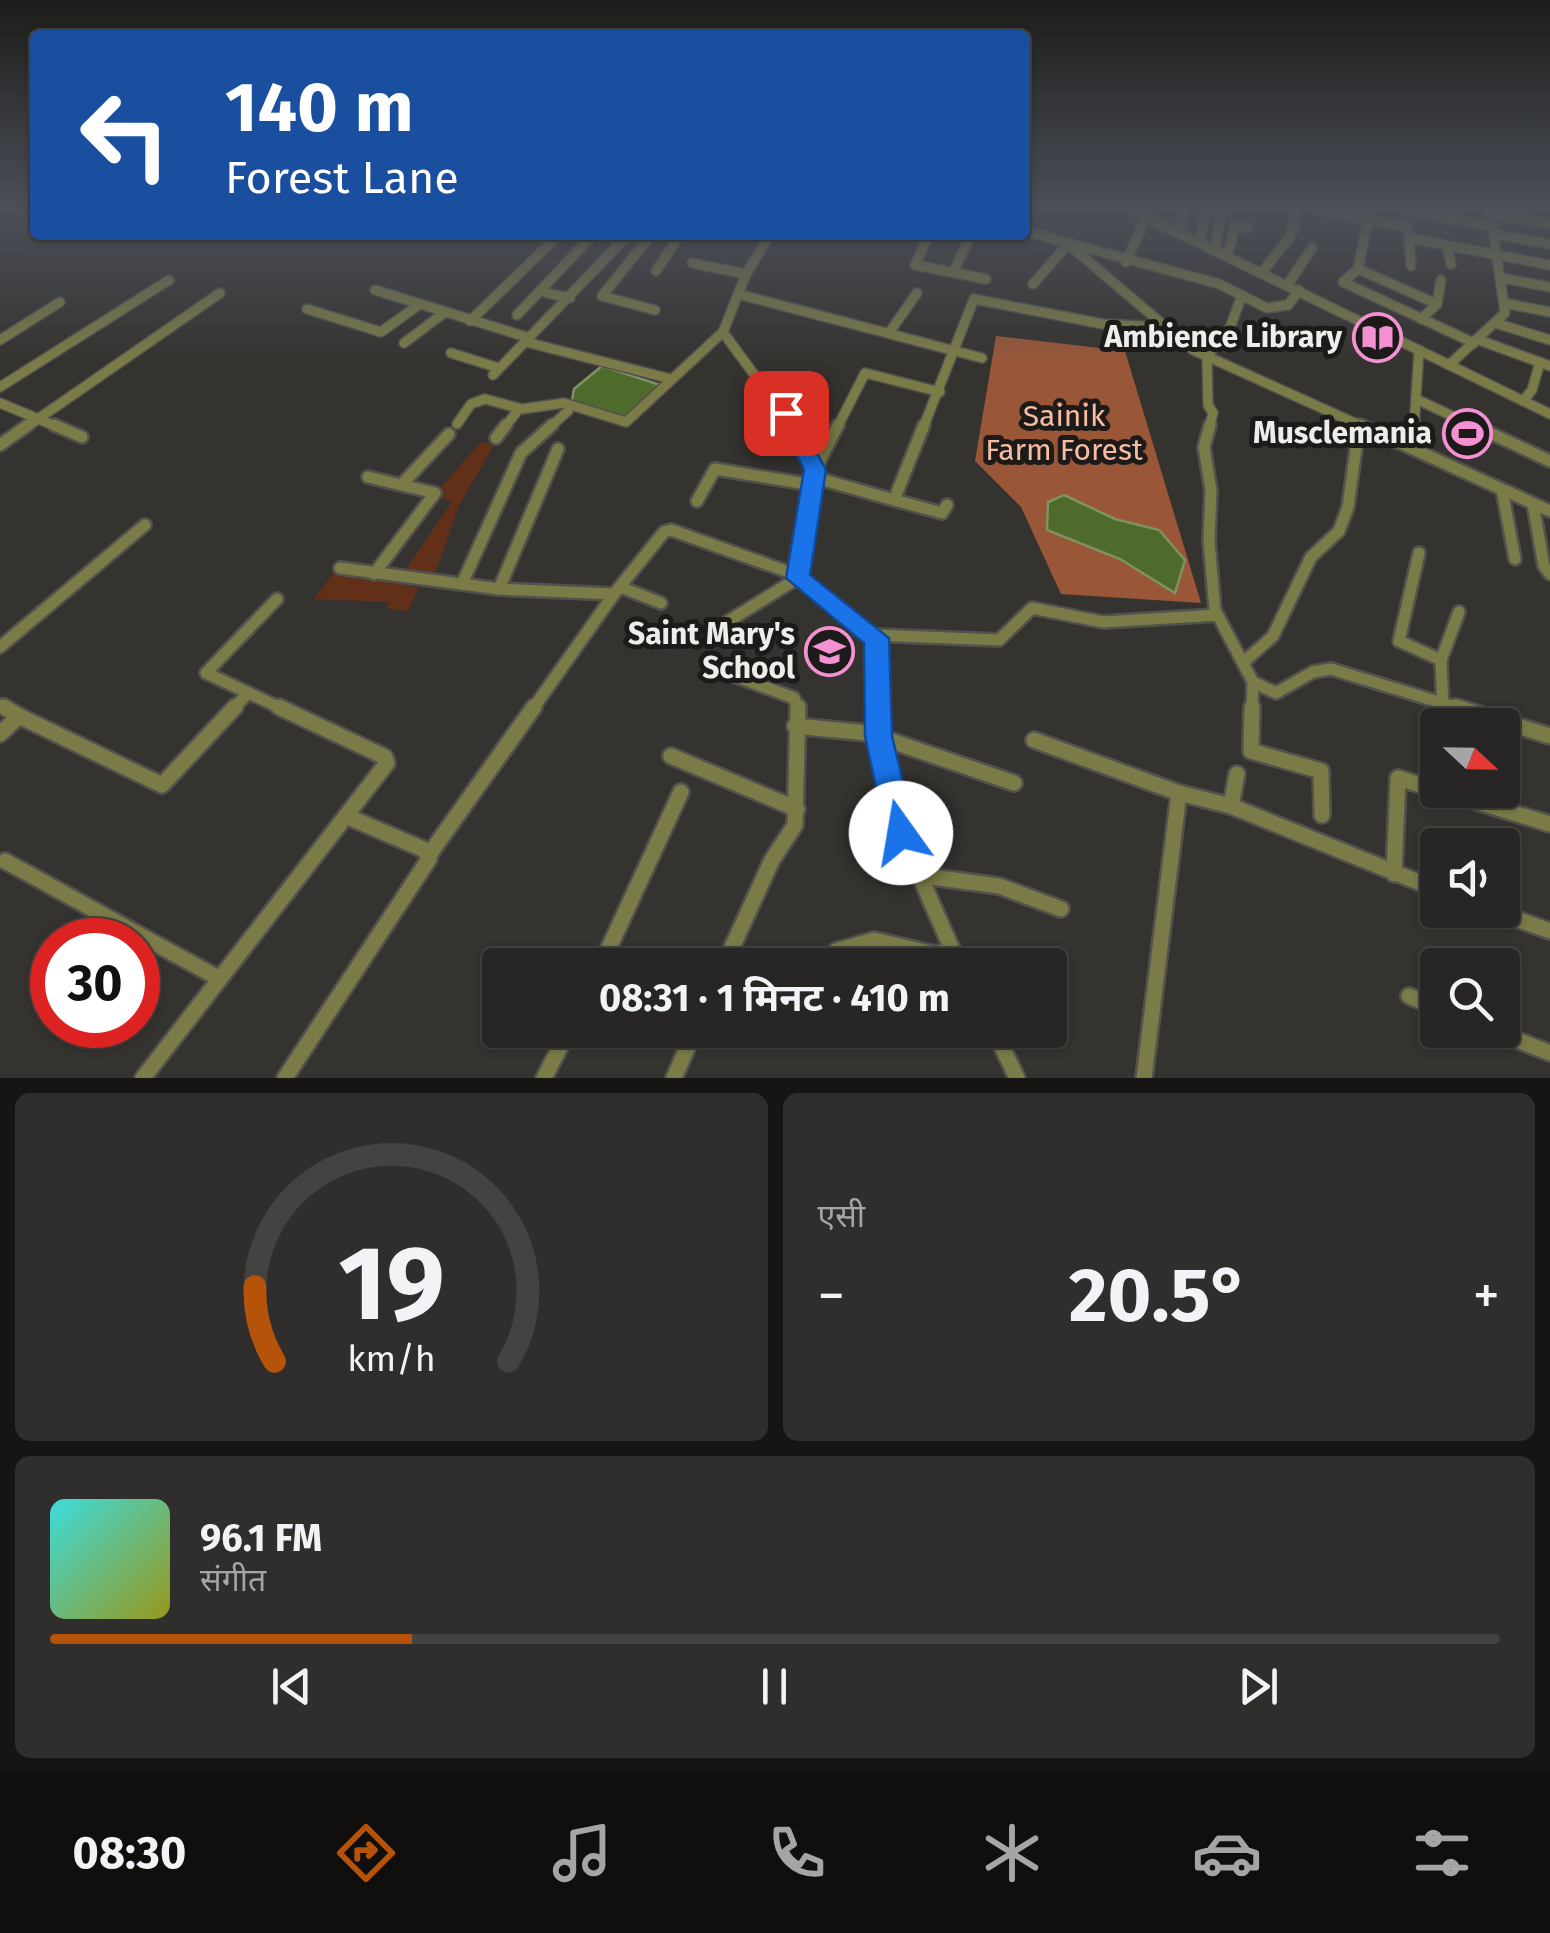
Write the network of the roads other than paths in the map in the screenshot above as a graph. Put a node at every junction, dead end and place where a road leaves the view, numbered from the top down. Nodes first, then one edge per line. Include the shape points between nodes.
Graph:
1 (532, 261) edge
2 (568, 261) edge
3 (604, 261) edge
4 (630, 261) edge
5 (662, 261) edge
6 (754, 261) edge
7 (916, 261) edge
8 (958, 261) edge
9 (1052, 261) edge
10 (1089, 261) edge
11 (1124, 261) edge
12 (1125, 261) edge
13 (1239, 261) edge
14 (1270, 261) edge
15 (1303, 261) edge
16 (1359, 261) edge
17 (1411, 261) edge
18 (1499, 261) edge
19 (692, 262) dead end
20 (1411, 266) dead end
21 (1358, 268) junction
22 (656, 271) dead end
23 (953, 272) junction
24 (1262, 272) junction
25 (746, 274) junction
26 (1502, 278) junction
27 (986, 279) dead end
28 (169, 280) dead end
29 (1441, 280) dead end
30 (1032, 284) dead end
31 (1288, 284) junction
32 (1550, 287) edge
33 (374, 290) dead end
34 (1124, 290) junction
35 (1299, 290) junction
36 (220, 293) dead end
37 (547, 293) dead end
38 (918, 293) dead end
39 (738, 294) junction
40 (1242, 296) junction
41 (570, 298) junction
42 (60, 302) dead end
43 (1504, 303) junction
44 (420, 304) junction
45 (1436, 304) junction
46 (1288, 305) junction
47 (307, 309) dead end
48 (655, 310) dead end
49 (444, 312) junction
50 (1550, 312) edge
51 (517, 315) dead end
52 (1421, 319) junction
53 (1286, 321) dead end
54 (470, 322) junction
55 (1495, 322) junction
56 (1160, 327) junction
57 (722, 332) junction
58 (889, 333) junction
59 (0, 340) edge
60 (528, 340) junction
61 (1550, 340) edge
62 (1477, 341) junction
63 (404, 343) dead end
64 (953, 350) junction
65 (1418, 350) junction
66 (451, 353) dead end
67 (1207, 356) junction
68 (982, 358) dead end
69 (1545, 364) edge
70 (1449, 365) junction
71 (672, 379) junction
72 (0, 388) edge
73 (940, 392) junction
74 (1416, 399) junction
75 (1523, 401) junction
76 (0, 403) edge
77 (519, 409) junction
78 (568, 411) dead end
79 (1550, 414) edge
80 (36, 418) junction
81 (1359, 426) junction
82 (82, 437) dead end
83 (496, 438) dead end
84 (0, 444) edge
85 (1408, 446) dead end
86 (558, 449) dead end
87 (1550, 462) edge
88 (368, 477) dead end
89 (814, 478) junction
90 (404, 482) junction
91 (1502, 490) junction
92 (894, 500) junction
93 (697, 501) dead end
94 (1534, 504) junction
95 (948, 506) dead end
96 (1550, 511) edge
97 (146, 525) dead end
98 (1419, 553) dead end
99 (1514, 560) dead end
100 (340, 568) dead end
101 (374, 574) junction
102 (1550, 574) edge
103 (797, 577) junction
104 (462, 584) junction
105 (499, 589) junction
106 (618, 591) junction
107 (278, 599) dead end
108 (661, 602) dead end
109 (1459, 612) dead end
110 (1216, 615) junction
111 (727, 622) dead end
112 (875, 634) junction
113 (0, 647) edge
114 (1441, 660) junction
115 (1245, 661) junction
116 (714, 668) dead end
117 (1253, 682) junction
118 (248, 693) junction
119 (1442, 703) junction
120 (0, 705) edge
121 (1442, 708) edge
122 (19, 716) junction
123 (795, 726) junction
124 (0, 734) edge
125 (879, 736) junction
126 (1550, 736) edge
127 (1034, 740) dead end
128 (671, 756) dead end
129 (1237, 774) dead end
130 (1014, 783) dead end
131 (1420, 785) edge
132 (681, 792) dead end
133 (1178, 793) junction
134 (1231, 806) junction
135 (1498, 808) edge
136 (798, 809) junction
137 (1322, 815) dead end
138 (346, 816) junction
139 (1550, 824) edge
140 (429, 855) junction
141 (5, 861) dead end
142 (917, 874) junction
143 (1394, 874) junction
144 (1420, 883) edge
145 (1062, 910) dead end
146 (1520, 921) edge
147 (1550, 932) edge
148 (609, 948) edge
149 (732, 948) edge
150 (849, 948) edge
151 (908, 948) edge
152 (950, 948) edge
153 (220, 979) junction
154 (1409, 996) dead end
155 (1420, 1001) edge
156 (1520, 1041) edge
157 (559, 1048) edge
158 (686, 1048) edge
159 (1002, 1048) edge
160 (1550, 1053) edge
161 (143, 1078) edge
162 (285, 1078) edge
163 (544, 1078) edge
164 (674, 1078) edge
165 (1016, 1078) edge
166 (1144, 1078) edge

1 - 54 street
2 - 51 street
3 - 41 street
4 - 48 street via 602,296
5 - 22 street
6 - 25 street
7 - 23 street
8 - 23 street
9 - 30 street
10 - 34 street
11 - 34 street
12 - 40 street
13 - 24 street
14 - 24 street
15 - 31 street
16 - 21 street
17 - 20 street
18 - 26 street
19 - 25 street
21 - 45 street
21 - 52 street via 1343,282
23 - 27 street
24 - 31 street
25 - 39 street
26 - 32 street
26 - 43 street
28 - 72 street
29 - 45 street
31 - 35 street
33 - 44 street
34 - 56 street
35 - 46 street
35 - 65 street
36 - 80 street
37 - 41 street
38 - 58 street
39 - 57 street
39 - 58 street
40 - 46 street via 1266,308
40 - 67 street via 1228,333
41 - 60 street
42 - 59 street
43 - 50 street
43 - 55 street
44 - 47 street via 381,332
44 - 49 street
45 - 52 street
46 - 53 street
49 - 54 street
49 - 63 street
52 - 62 street
54 - 60 street
55 - 61 street
55 - 62 street
56 - 64 street via 1103,324 975,298
56 - 67 street
57 - 71 street
57 - 89 street via 786,413
58 - 64 street
60 - 66 street via 497,372
60 - 71 street
62 - 69 street
62 - 70 street
64 - 68 street
64 - 73 street
65 - 70 street
65 - 74 street
67 - 81 street
67 - 110 street via 1213,413 1204,447
69 - 75 street
70 - 75 street
71 - 77 street via 626,422 561,402
73 - 89 street via 864,373
73 - 92 street
74 - 85 street
74 - 87 street
75 - 79 street
76 - 80 street
77 - 83 street
77 - 90 street via 474,402
78 - 104 street via 521,453
80 - 82 street
80 - 84 street
81 - 91 street
81 - 115 street via 1339,531 1312,556 1273,636
86 - 105 street
88 - 90 street
89 - 92 street
89 - 93 street via 715,469
89 - 103 street
90 - 101 street via 434,494
91 - 94 street
91 - 99 street
92 - 95 street via 942,513
94 - 96 street
94 - 102 street
97 - 113 street
98 - 114 street via 1399,642
100 - 101 street
101 - 104 street
103 - 106 street via 668,530
103 - 111 street
103 - 112 street
104 - 105 street
105 - 106 street
106 - 108 street
106 - 140 street
107 - 118 street via 206,672
109 - 114 street
110 - 112 street via 1103,622 1032,608 1013,634 999,640
110 - 115 street
112 - 125 street
114 - 119 street
115 - 117 street
116 - 123 street via 794,698
117 - 119 street via 1276,693 1331,669
117 - 137 street via 1252,751 1321,772
118 - 122 street via 162,785
118 - 138 street via 386,758
119 - 121 street
119 - 126 street
120 - 122 street
122 - 124 street
123 - 125 street
123 - 136 street
125 - 130 street
125 - 142 street
127 - 133 street
128 - 136 street
129 - 134 street
131 - 143 street via 1397,779
132 - 148 street
133 - 134 street
133 - 166 street
134 - 143 street
135 - 139 street
136 - 149 street
138 - 140 street
138 - 153 street
140 - 162 street
141 - 153 street
142 - 145 street via 999,886
142 - 152 street
143 - 144 street
146 - 147 street
150 - 151 street via 874,940
153 - 161 street
154 - 155 street
156 - 160 street
157 - 163 street
158 - 164 street
159 - 165 street

